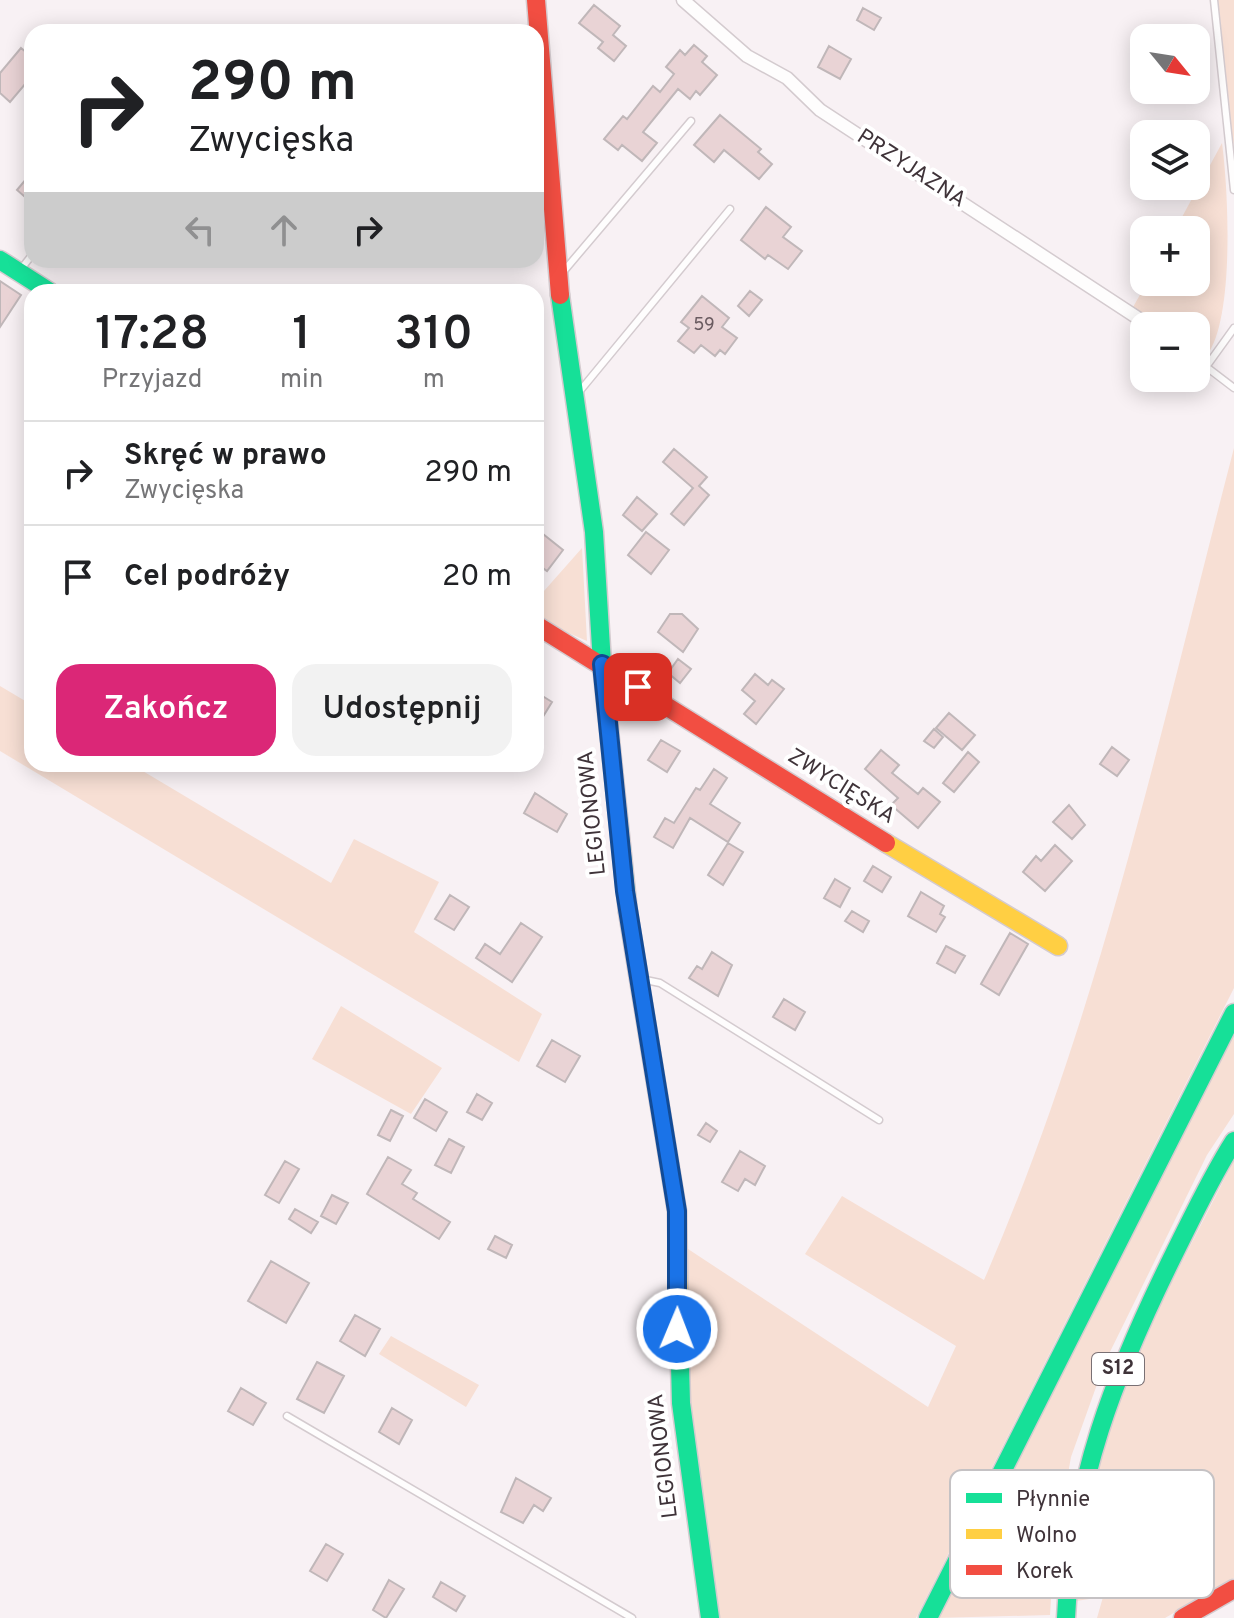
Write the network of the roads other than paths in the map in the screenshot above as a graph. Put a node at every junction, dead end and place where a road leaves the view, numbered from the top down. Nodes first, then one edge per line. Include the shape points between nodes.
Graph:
1 (536, 0) edge
2 (683, 0) edge
3 (1214, 0) edge
4 (538, 24) edge
5 (544, 101) edge
6 (691, 121) dead end
7 (1234, 190) edge
8 (730, 209) dead end
9 (0, 260) edge
10 (24, 265) edge
11 (19, 272) junction
12 (558, 278) junction
13 (38, 284) edge
14 (1130, 313) edge
15 (1234, 328) edge
16 (1210, 361) edge
17 (1210, 370) edge
18 (1234, 388) edge
19 (577, 394) junction
20 (544, 630) edge
21 (602, 664) junction
22 (1058, 946) dead end
23 (638, 978) junction
24 (1234, 1013) edge
25 (879, 1120) dead end
26 (1234, 1141) edge
27 (287, 1416) dead end
28 (1003, 1470) edge
29 (1085, 1470) edge
30 (950, 1575) edge
31 (1234, 1589) edge
32 (1067, 1598) edge
33 (632, 1618) edge
34 (710, 1618) edge
35 (928, 1618) edge
36 (1066, 1618) edge
37 (1183, 1618) edge

1 - 4 main road, LEGIONOWA
2 - 14 street, PRZYJAZNA via 747,56 787,78 820,110
3 - 7 lane
5 - 12 main road, LEGIONOWA
6 - 12 lane
8 - 19 lane
9 - 11 main road
10 - 11 lane
11 - 13 main road
12 - 19 main road, LEGIONOWA
15 - 16 lane
17 - 18 lane
19 - 21 main road, LEGIONOWA via 594,532
20 - 21 main road, ZWYCIĘSKA
21 - 22 main road, ZWYCIĘSKA
21 - 23 main road, LEGIONOWA
23 - 25 lane via 660,983
23 - 34 main road, LEGIONOWA via 677,1211 681,1403
24 - 28 main road
26 - 29 main road, S12 via 1141,1322 1096,1425
27 - 33 lane
30 - 35 main road
31 - 37 main road
32 - 36 main road, S12

